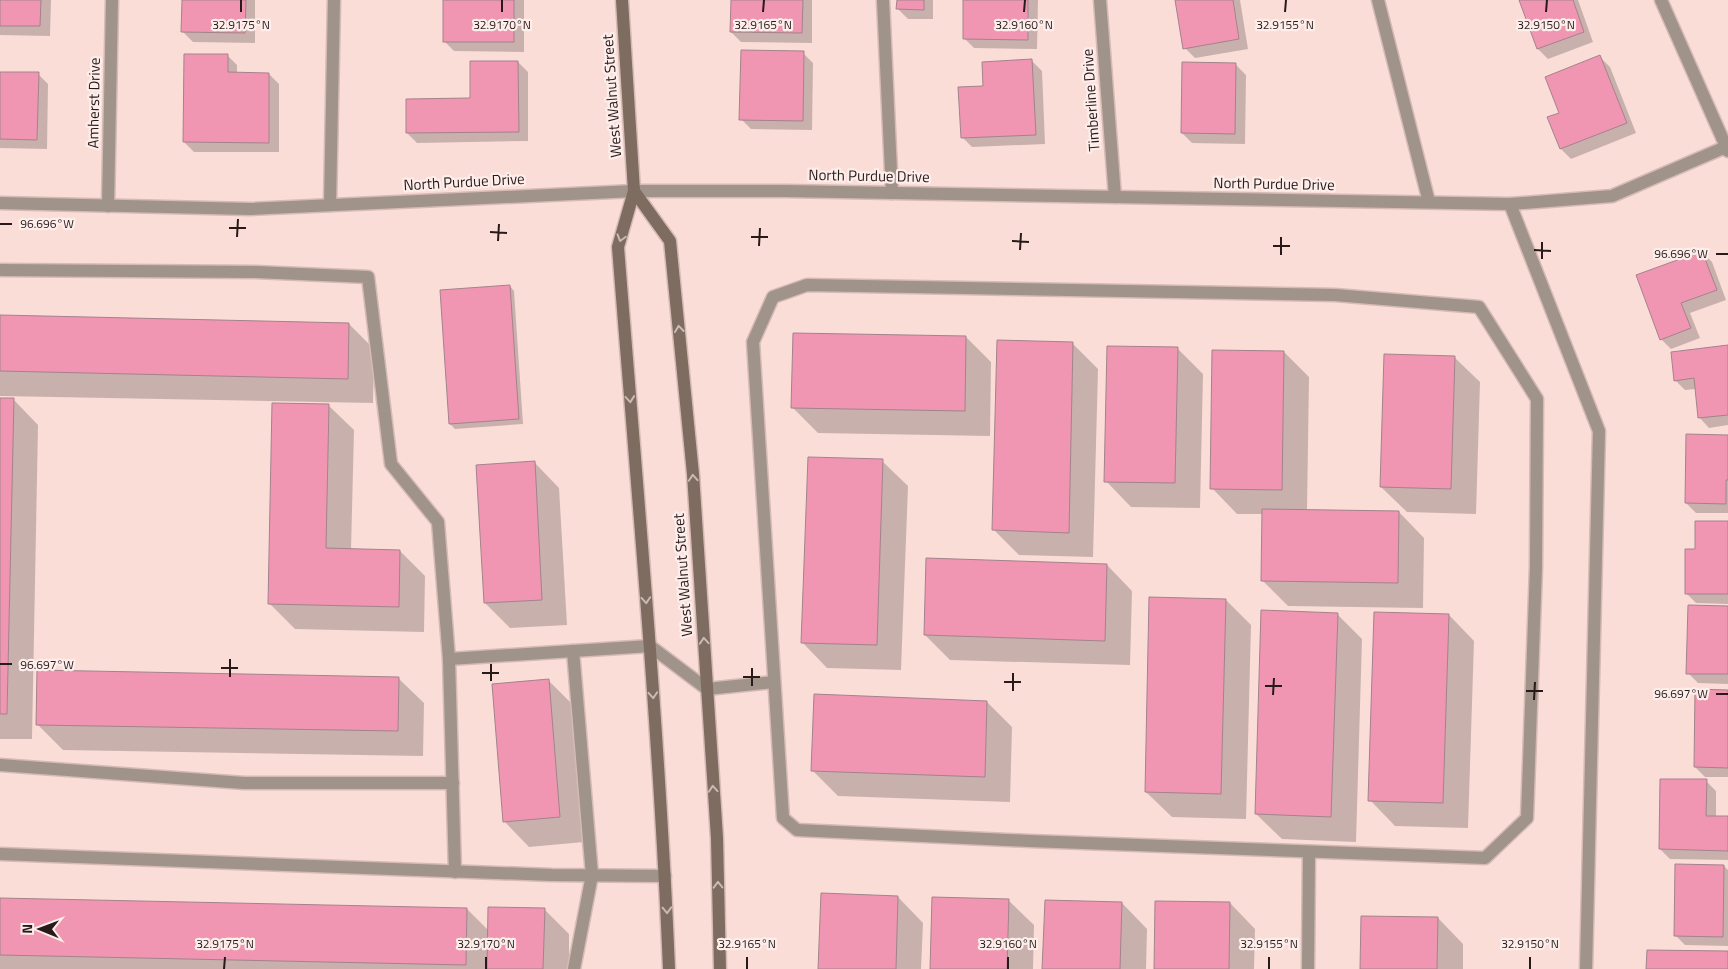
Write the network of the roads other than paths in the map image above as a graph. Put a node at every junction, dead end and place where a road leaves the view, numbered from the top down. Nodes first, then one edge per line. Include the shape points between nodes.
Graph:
1 (112, 0) edge
2 (334, 0) edge
3 (622, 0) edge
4 (883, 0) edge
5 (1100, 0) edge
6 (1378, 0) edge
7 (1661, 0) edge
8 (1727, 148) edge
9 (634, 191) junction
10 (892, 193) junction
11 (1115, 197) junction
12 (0, 202) edge
13 (1429, 202) junction
14 (1510, 204) junction
15 (330, 205) junction
16 (108, 206) junction
17 (0, 270) edge
18 (650, 646) junction
19 (573, 651) junction
20 (449, 659) junction
21 (774, 682) junction
22 (707, 689) junction
23 (0, 766) edge
24 (453, 783) junction
25 (1309, 852) junction
26 (0, 854) edge
27 (455, 872) junction
28 (592, 875) junction
29 (665, 876) junction
30 (574, 969) edge
31 (669, 969) edge
32 (720, 969) edge
33 (1308, 969) edge
34 (1586, 969) edge

1 - 16 street, Amherst Drive
2 - 15 street
3 - 9 main road, West Walnut Street
4 - 10 street
5 - 11 street, Timberline Drive
6 - 13 street
7 - 8 street
8 - 14 street, North Purdue Drive via 1612,196
9 - 10 street, North Purdue Drive
9 - 15 street, North Purdue Drive
9 -> 18 main road, West Walnut Street via 618,247
22 -> 9 main road, West Walnut Street via 693,474 670,241
10 - 11 street, North Purdue Drive
11 - 13 street, North Purdue Drive
12 - 16 street, North Purdue Drive
13 - 14 street, North Purdue Drive
14 - 34 street via 1599,431
15 - 16 street, North Purdue Drive via 250,209
17 - 20 street via 256,272 368,277 391,464 438,522
18 - 19 street
18 - 22 street
18 -> 29 main road, West Walnut Street
19 - 20 street
19 - 28 street
20 - 24 street
21 - 22 street
21 - 25 street via 783,818 797,830
21 - 25 street via 753,342 773,297 807,285 1335,295 1479,307 1537,399 1536,567 1527,818 1485,858
32 -> 22 main road, West Walnut Street
23 - 24 street via 244,783
24 - 27 street
25 - 33 street
26 - 27 street
27 - 28 street
28 - 29 street
28 - 30 street
29 -> 31 main road, West Walnut Street

